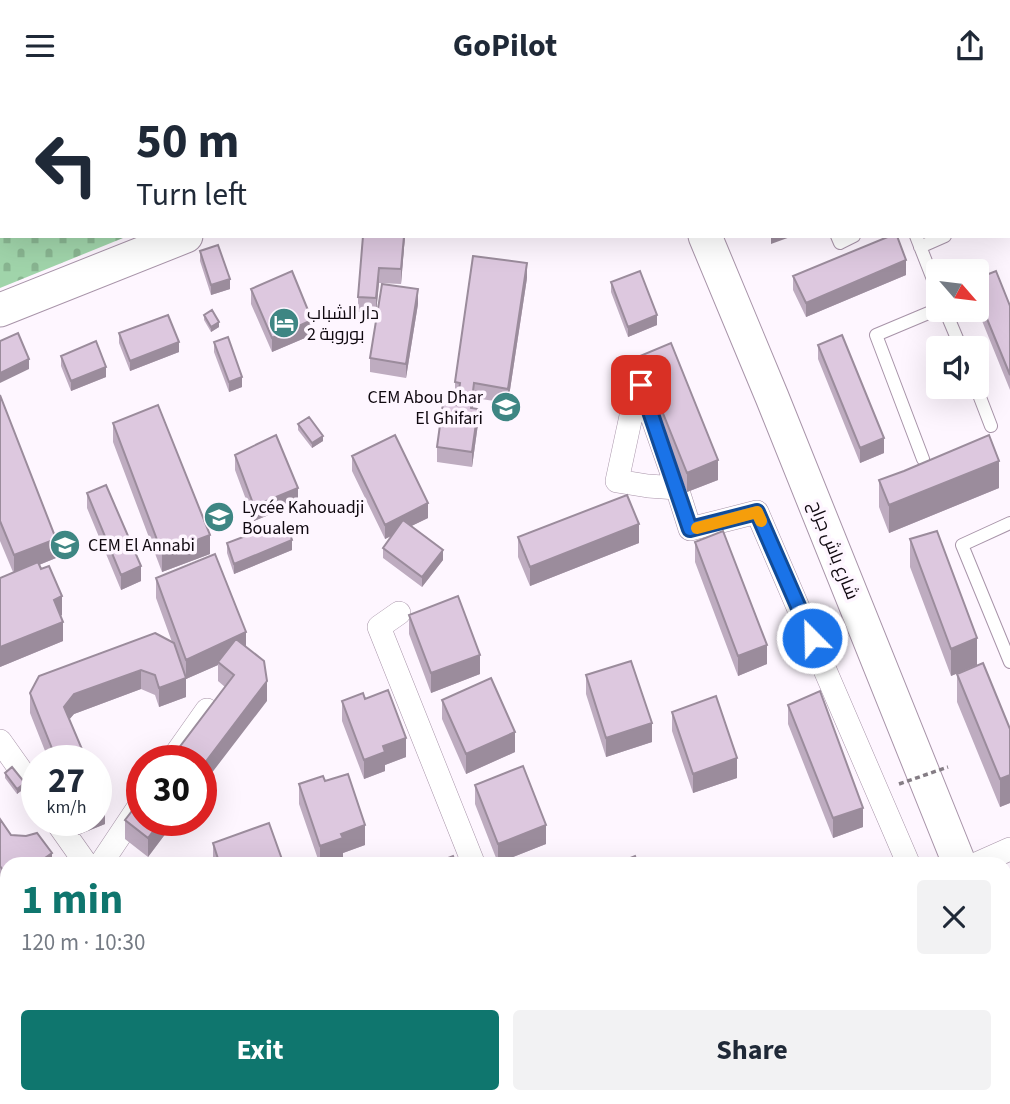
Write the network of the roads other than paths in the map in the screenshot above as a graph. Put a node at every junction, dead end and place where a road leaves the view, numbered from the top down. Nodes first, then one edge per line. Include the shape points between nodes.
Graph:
1 (181, 238) edge
2 (706, 238) edge
3 (936, 238) edge
4 (918, 242) edge
5 (926, 262) edge
6 (0, 310) edge
7 (926, 314) edge
8 (981, 399) edge
9 (991, 426) dead end
10 (923, 459) dead end
11 (677, 488) dead end
12 (1010, 523) edge
13 (399, 613) dead end
14 (1010, 662) edge
15 (207, 710) edge
16 (0, 741) edge
17 (182, 745) edge
18 (21, 771) edge
19 (126, 824) edge
20 (67, 836) edge
21 (1010, 849) edge
22 (81, 857) edge
23 (105, 857) edge
24 (471, 857) edge
25 (906, 857) edge
26 (957, 857) edge
27 (992, 857) edge

1 - 6 main road
2 - 26 main road, شارع باش جراح
3 - 4 lane
4 - 5 lane
7 - 10 lane via 876,335
8 - 9 lane
11 - 25 street via 690,529 757,512
12 - 14 lane via 962,545
13 - 24 street via 379,628
15 - 17 street
16 - 18 street
19 - 23 street
20 - 22 street
21 - 27 street

